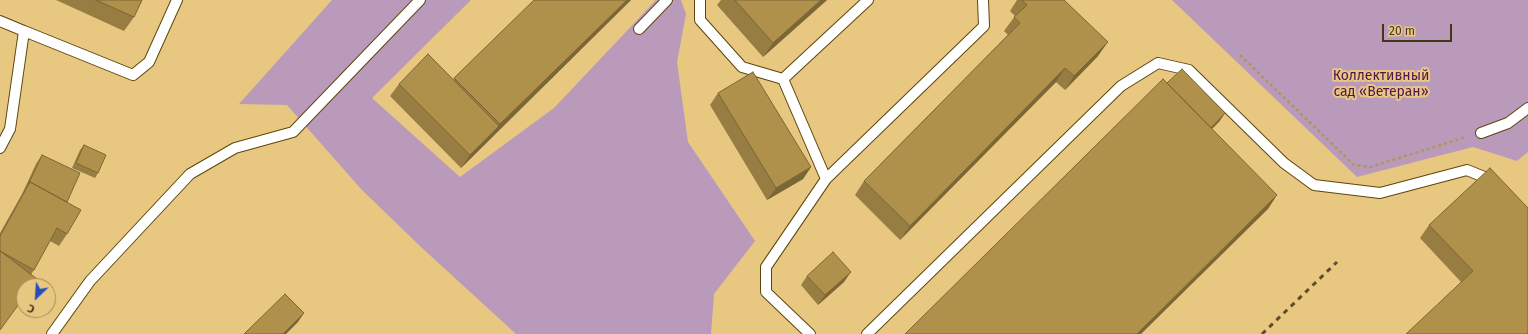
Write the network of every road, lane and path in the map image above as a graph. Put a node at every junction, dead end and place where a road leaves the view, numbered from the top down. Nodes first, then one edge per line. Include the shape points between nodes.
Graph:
1 (177, 0) edge
2 (420, 0) edge
3 (667, 0) edge
4 (700, 0) edge
5 (868, 0) edge
6 (982, 0) edge
7 (0, 21) edge
8 (640, 29) dead end
9 (24, 32) junction
10 (1240, 55) dead end
11 (783, 79) junction
12 (1528, 108) edge
13 (1481, 133) joint
14 (0, 148) edge
15 (826, 179) junction
16 (1504, 184) edge
17 (52, 334) edge
18 (810, 334) edge
19 (867, 334) edge

1 - 9 lane via 149,62 133,75
2 - 17 lane via 292,132 234,148 190,174 90,281
3 - 8 lane
4 - 11 lane via 700,20 742,66
5 - 11 lane
6 - 15 lane via 984,26
7 - 9 lane
9 - 14 lane via 10,129
10 - 13 path via 1354,165 1370,167
11 - 15 lane
12 - 13 lane via 1508,123
15 - 18 lane via 766,267 766,292
16 - 19 lane via 1467,170 1380,193 1314,185 1284,163 1189,70 1158,63 1121,86

